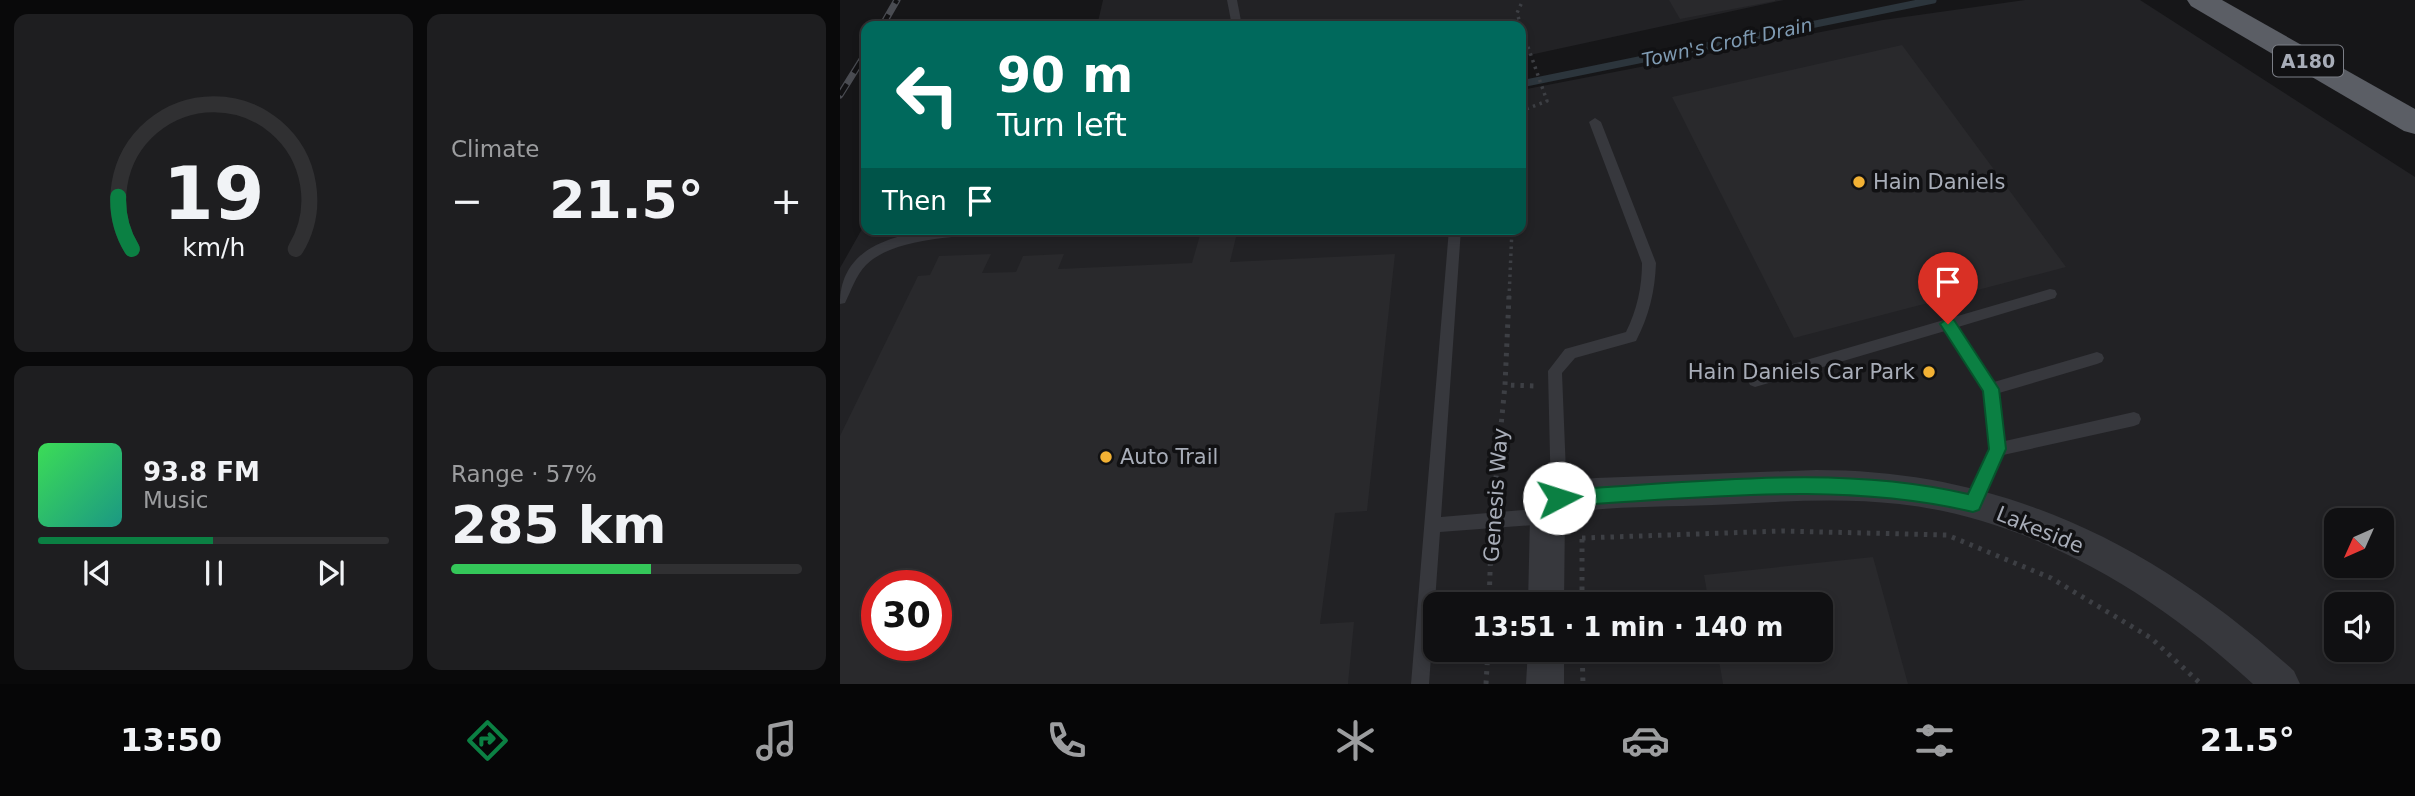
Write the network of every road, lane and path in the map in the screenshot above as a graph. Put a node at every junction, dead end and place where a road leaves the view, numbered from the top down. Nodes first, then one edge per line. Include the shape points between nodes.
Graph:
1 (1232, 0) edge
2 (1523, 0) edge
3 (2201, 0) edge
4 (2248, 0) edge
5 (1236, 21) edge
6 (1519, 21) edge
7 (1526, 44) edge
8 (2415, 93) edge
9 (1526, 109) edge
10 (1595, 122) dead end
11 (2415, 123) edge
12 (919, 235) edge
13 (1455, 235) edge
14 (1511, 235) edge
15 (2050, 294) dead end
16 (840, 299) edge
17 (1948, 324) junction
18 (2096, 358) dead end
19 (1755, 381) dead end
20 (1505, 386) junction
21 (1542, 386) dead end
22 (1991, 389) junction
23 (2134, 419) dead end
24 (1998, 449) junction
25 (1973, 504) junction
26 (1552, 506) junction
27 (1492, 521) junction
28 (1432, 526) junction
29 (1582, 538) dead end
30 (1489, 592) edge
31 (1547, 592) edge
32 (1487, 662) edge
33 (1546, 662) edge
34 (1583, 662) edge
35 (1420, 684) edge
36 (1486, 684) edge
37 (1545, 684) edge
38 (1583, 684) edge
39 (2201, 684) edge
40 (2281, 684) edge

1 - 5 lane
2 - 6 path via 1517,13
3 - 11 highway, A180
4 - 8 highway, A180
7 - 9 path via 1547,101
10 - 26 lane via 1649,263 1649,284 1642,317 1631,337 1570,353 1555,371
12 - 16 lane via 891,243 862,260
13 - 28 lane
14 - 20 path, Genesis Way
15 - 17 lane
17 - 19 lane
17 - 22 lane
18 - 22 lane
20 - 21 path
20 - 27 path, Genesis Way
22 - 24 lane
23 - 24 lane
24 - 25 lane
25 - 26 street, Lakeside via 1924,492 1814,485
25 - 40 street, Lakeside via 2063,536 2153,585 2204,620
26 - 27 lane
26 - 31 street
27 - 28 lane
27 - 30 path, Genesis Way
28 - 35 lane
29 - 39 path, Lakeside via 1782,531 1947,535 2051,578 2151,638
32 - 36 path
33 - 37 street
34 - 38 path

